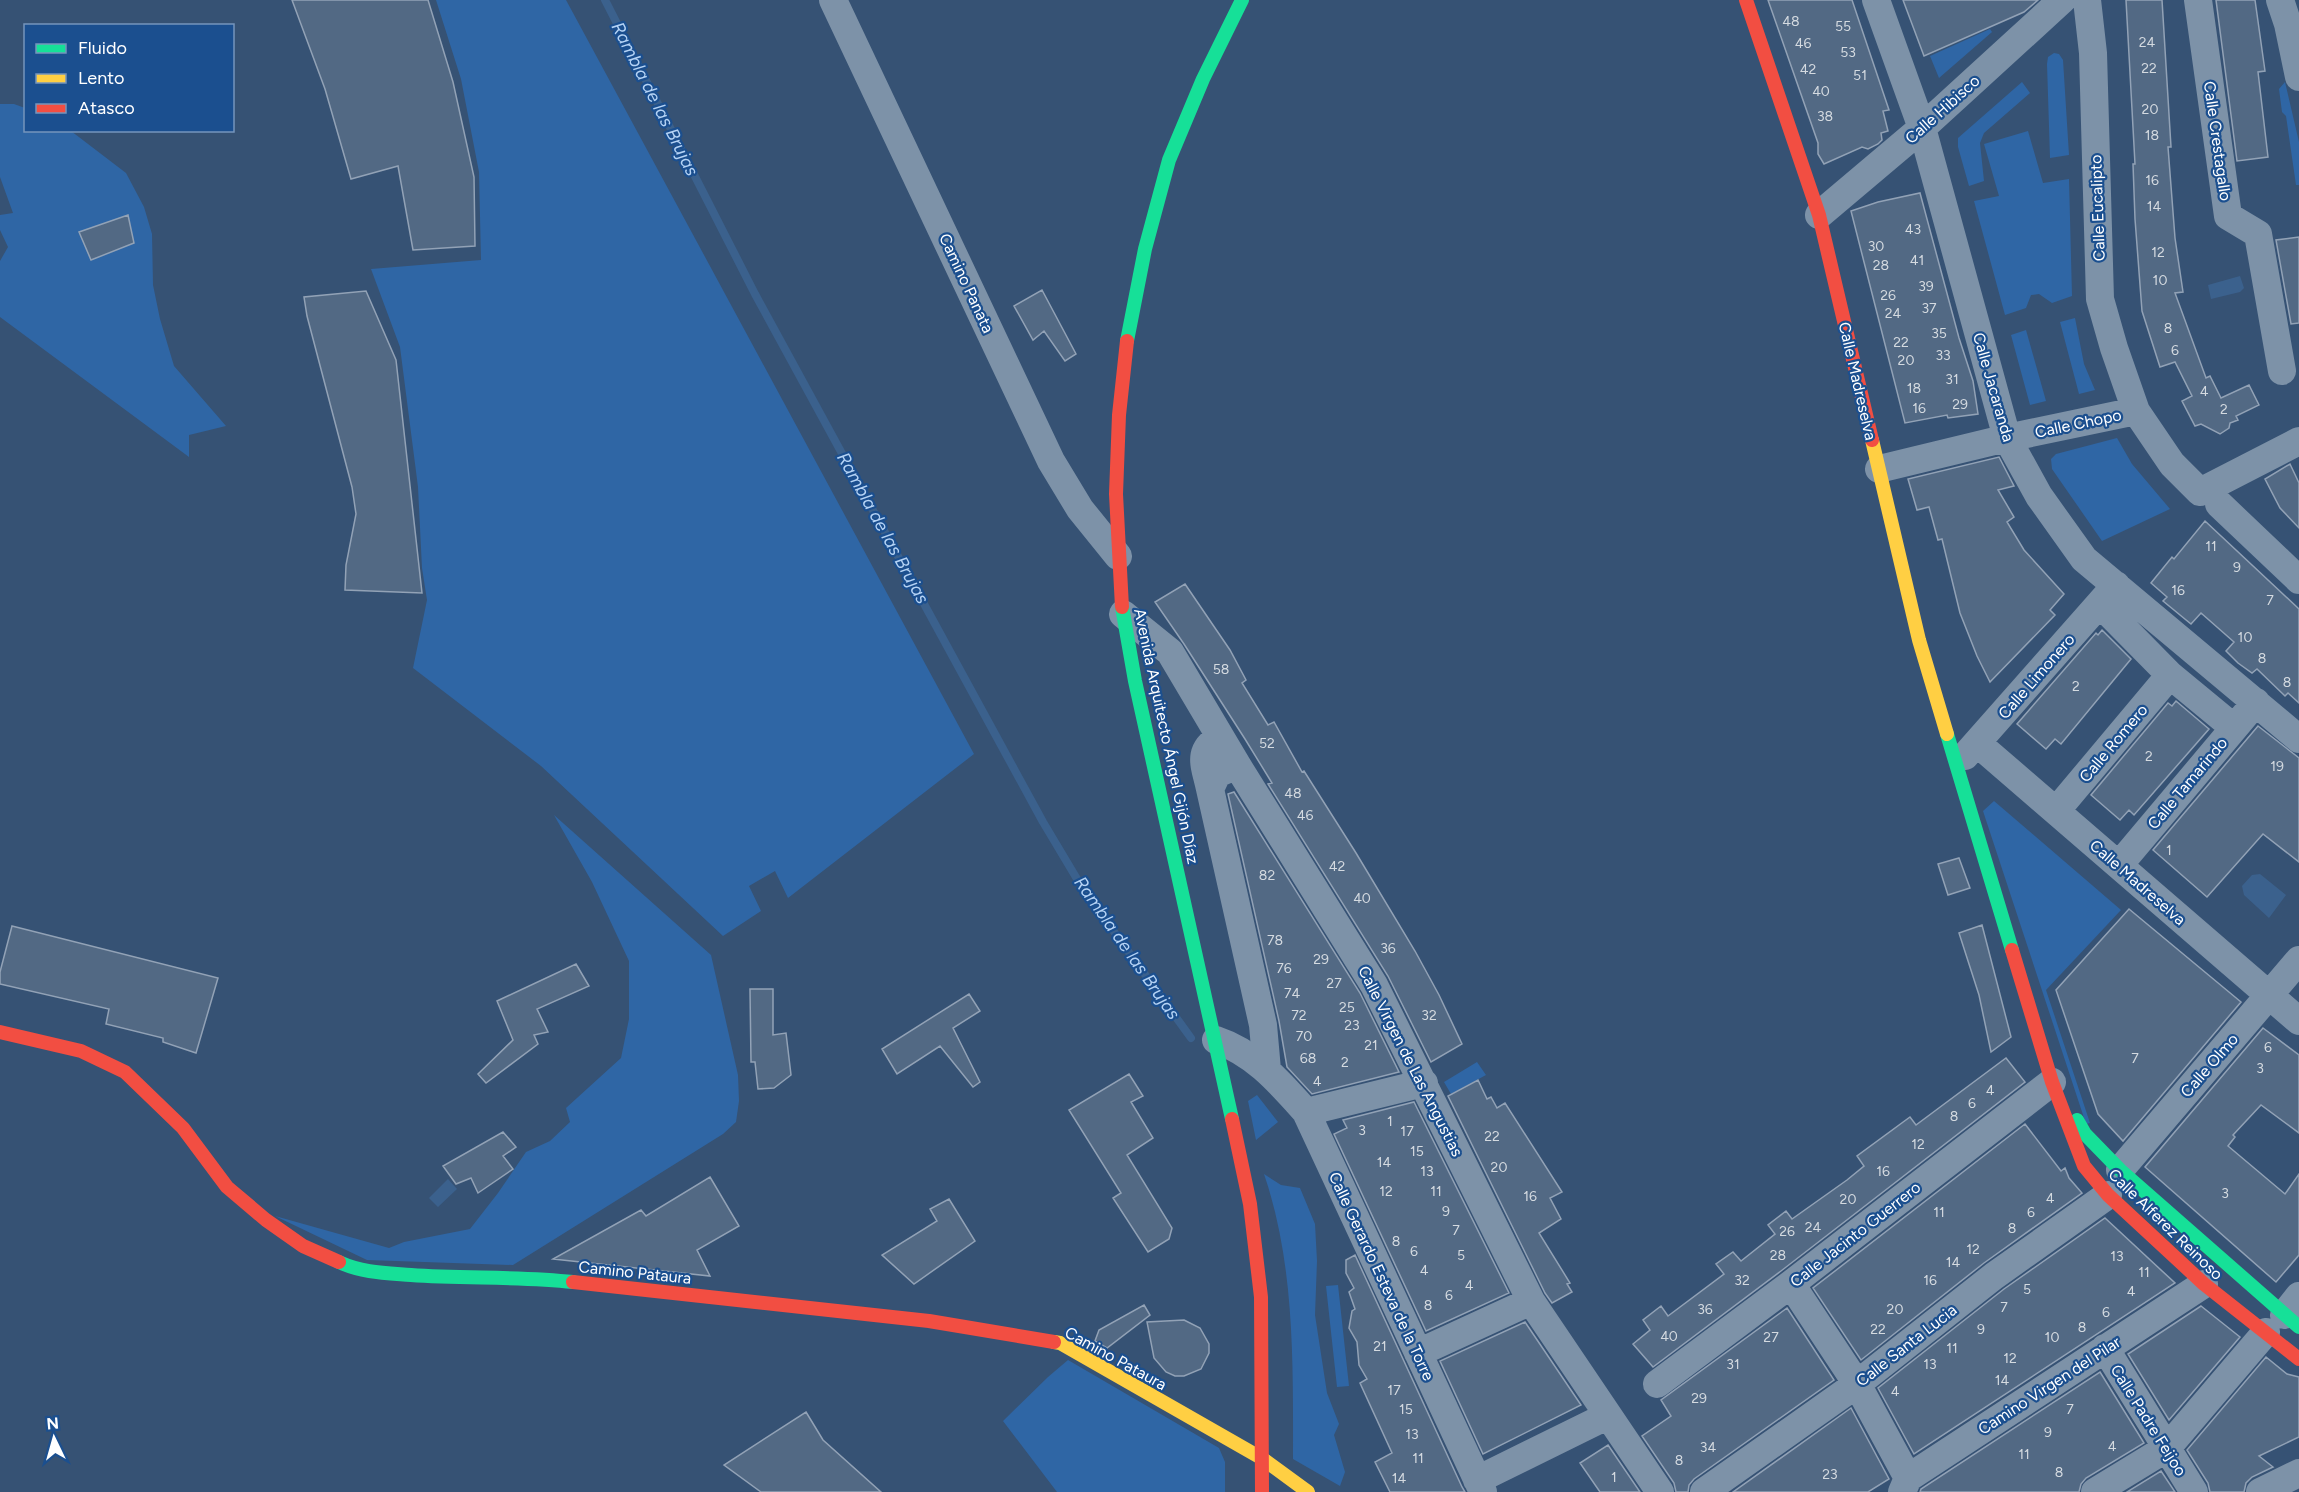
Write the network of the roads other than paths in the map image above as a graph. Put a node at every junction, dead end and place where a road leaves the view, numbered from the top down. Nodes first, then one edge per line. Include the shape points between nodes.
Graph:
1 (833, 0) edge
2 (1242, 0) edge
3 (1746, 0) edge
4 (1876, 0) edge
5 (2062, 0) edge
6 (2087, 0) edge
7 (2198, 0) edge
8 (2289, 15) edge
9 (2299, 77) edge
10 (1922, 128) junction
11 (1819, 215) junction
12 (2282, 371) dead end
13 (2136, 411) junction
14 (2007, 438) junction
15 (2299, 441) edge
16 (1879, 469) junction
17 (2219, 504) dead end
18 (1118, 556) junction
19 (2299, 580) edge
20 (2108, 595) junction
21 (1123, 614) junction
22 (1184, 675) junction
23 (2170, 675) junction
24 (1136, 684) junction
25 (2256, 702) junction
26 (2233, 727) junction
27 (1221, 737) junction
28 (2299, 739) edge
29 (1977, 743) junction
30 (1237, 765) junction
31 (1956, 767) junction
32 (1209, 789) junction
33 (2055, 811) junction
34 (2119, 865) junction
35 (2299, 960) edge
36 (2269, 996) junction
37 (2299, 1021) edge
38 (0, 1032) edge
39 (1216, 1040) junction
40 (1267, 1070) junction
41 (2052, 1082) junction
42 (1424, 1083) junction
43 (1306, 1112) junction
44 (2120, 1170) junction
45 (2108, 1195) junction
46 (1791, 1284) junction
47 (2204, 1284) junction
48 (1531, 1301) junction
49 (2287, 1317) edge
50 (2105, 1348) junction
51 (1418, 1353) junction
52 (2299, 1359) edge
53 (1857, 1383) junction
54 (1657, 1384) dead end
55 (1607, 1416) junction
56 (2167, 1448) junction
57 (1263, 1459) junction
58 (2299, 1473) edge
59 (1905, 1485) edge
60 (1480, 1486) edge
61 (1262, 1492) edge
62 (1308, 1492) edge
63 (1660, 1492) edge
64 (1704, 1492) edge
65 (2095, 1492) edge
66 (2194, 1492) edge
67 (2260, 1492) edge

1 - 18 street, Camino Panata via 1052,461 1080,509
2 - 18 street, Avenida Arquitecto Ángel Gijón Díaz via 1169,160 1145,249 1127,340 1119,415
3 - 11 street, Calle Madreselva
4 - 10 street, Calle Jacaranda
5 - 10 street, Calle Hibisco
6 - 13 street, Calle Eucalipto via 2093,53 2100,299
7 - 12 street, Calle Crestagallo via 2228,216 2258,234
8 - 9 street
10 - 11 street, Calle Hibisco
10 - 14 street, Calle Jacaranda
11 - 16 street, Calle Madreselva
13 - 14 street, Calle Chopo
13 - 15 street via 2172,464 2200,492
14 - 16 street, Calle Chopo
14 - 20 street, Calle Jacaranda via 2039,496
16 - 31 street, Calle Madreselva via 1919,640
17 - 19 street
18 - 21 street, Avenida Arquitecto Ángel Gijón Díaz
20 - 23 street, Calle Jacaranda
20 - 25 street, Calle Jacaranda
20 - 29 street, Calle Limonero
21 - 22 street, Calle Virgen de Las Angustias via 1170,652
21 - 24 street, Avenida Arquitecto Ángel Gijón Díaz
22 - 24 street via 1171,666 1152,667 1140,674
22 - 27 street, Calle Virgen de Las Angustias
23 - 26 street, Calle Jacaranda
23 - 33 street, Calle Romero
24 - 39 street, Avenida Arquitecto Ángel Gijón Díaz
25 - 26 street, Calle Tamarindo
25 - 28 street, Calle Jacaranda
26 - 34 street, Calle Tamarindo
27 - 30 street, Calle Virgen de Las Angustias
27 - 32 street via 1209,744 1203,757
29 - 31 street, Calle Limonero
29 - 33 street, Calle Madreselva
30 - 32 street via 1217,774
30 - 42 street, Calle Virgen de Las Angustias via 1374,985
31 - 41 street, Calle Alferez Reinoso
32 - 40 street via 1263,1025
33 - 34 street, Calle Madreselva
34 - 36 street, Calle Madreselva
35 - 36 street, Calle Olmo
36 - 37 street, Calle Madreselva
36 - 44 street, Calle Olmo
38 - 57 street, Camino Pataura via 81,1051 125,1072 183,1128 227,1187 258,1214 303,1246 358,1271 449,1278 544,1279 929,1321 1060,1343
39 - 40 street, Calle Gerardo Esteva de la Torre via 1234,1046
39 - 57 street, Avenida Arquitecto Ángel Gijón Díaz via 1250,1204 1261,1297
40 - 43 street, Calle Gerardo Esteva de la Torre
41 - 44 street, Calle Alferez Reinoso via 2085,1134
41 - 45 street, Calle Alferez Reinoso via 2084,1166
41 - 46 street, Calle Jacinto Guerrero
42 - 43 street
42 - 48 street, Calle Virgen de Las Angustias
43 - 51 street, Calle Gerardo Esteva de la Torre
44 - 49 street, Calle Alferez Reinoso
45 - 47 street, Calle Alferez Reinoso
45 - 53 street, Calle Santa Lucia via 1994,1276
46 - 53 street
46 - 54 street, Calle Jacinto Guerrero
47 - 49 street, Calle Alferez Reinoso
47 - 50 street, Camino Virgen del Pilar
48 - 51 street
48 - 55 street, Calle Virgen de Las Angustias
49 - 52 street, Calle Alferez Reinoso
49 - 56 street
50 - 56 street, Calle Padre Feijoo
50 - 59 street, Camino Virgen del Pilar
51 - 60 street, Calle Gerardo Esteva de la Torre
53 - 59 street
53 - 64 street, Calle Santa Lucia
55 - 60 street
55 - 63 street, Calle Virgen de Las Angustias
56 - 65 street
56 - 66 street, Calle Padre Feijoo
57 - 61 street, Avenida Arquitecto Ángel Gijón Díaz
57 - 62 street, Camino Pataura
58 - 67 street

